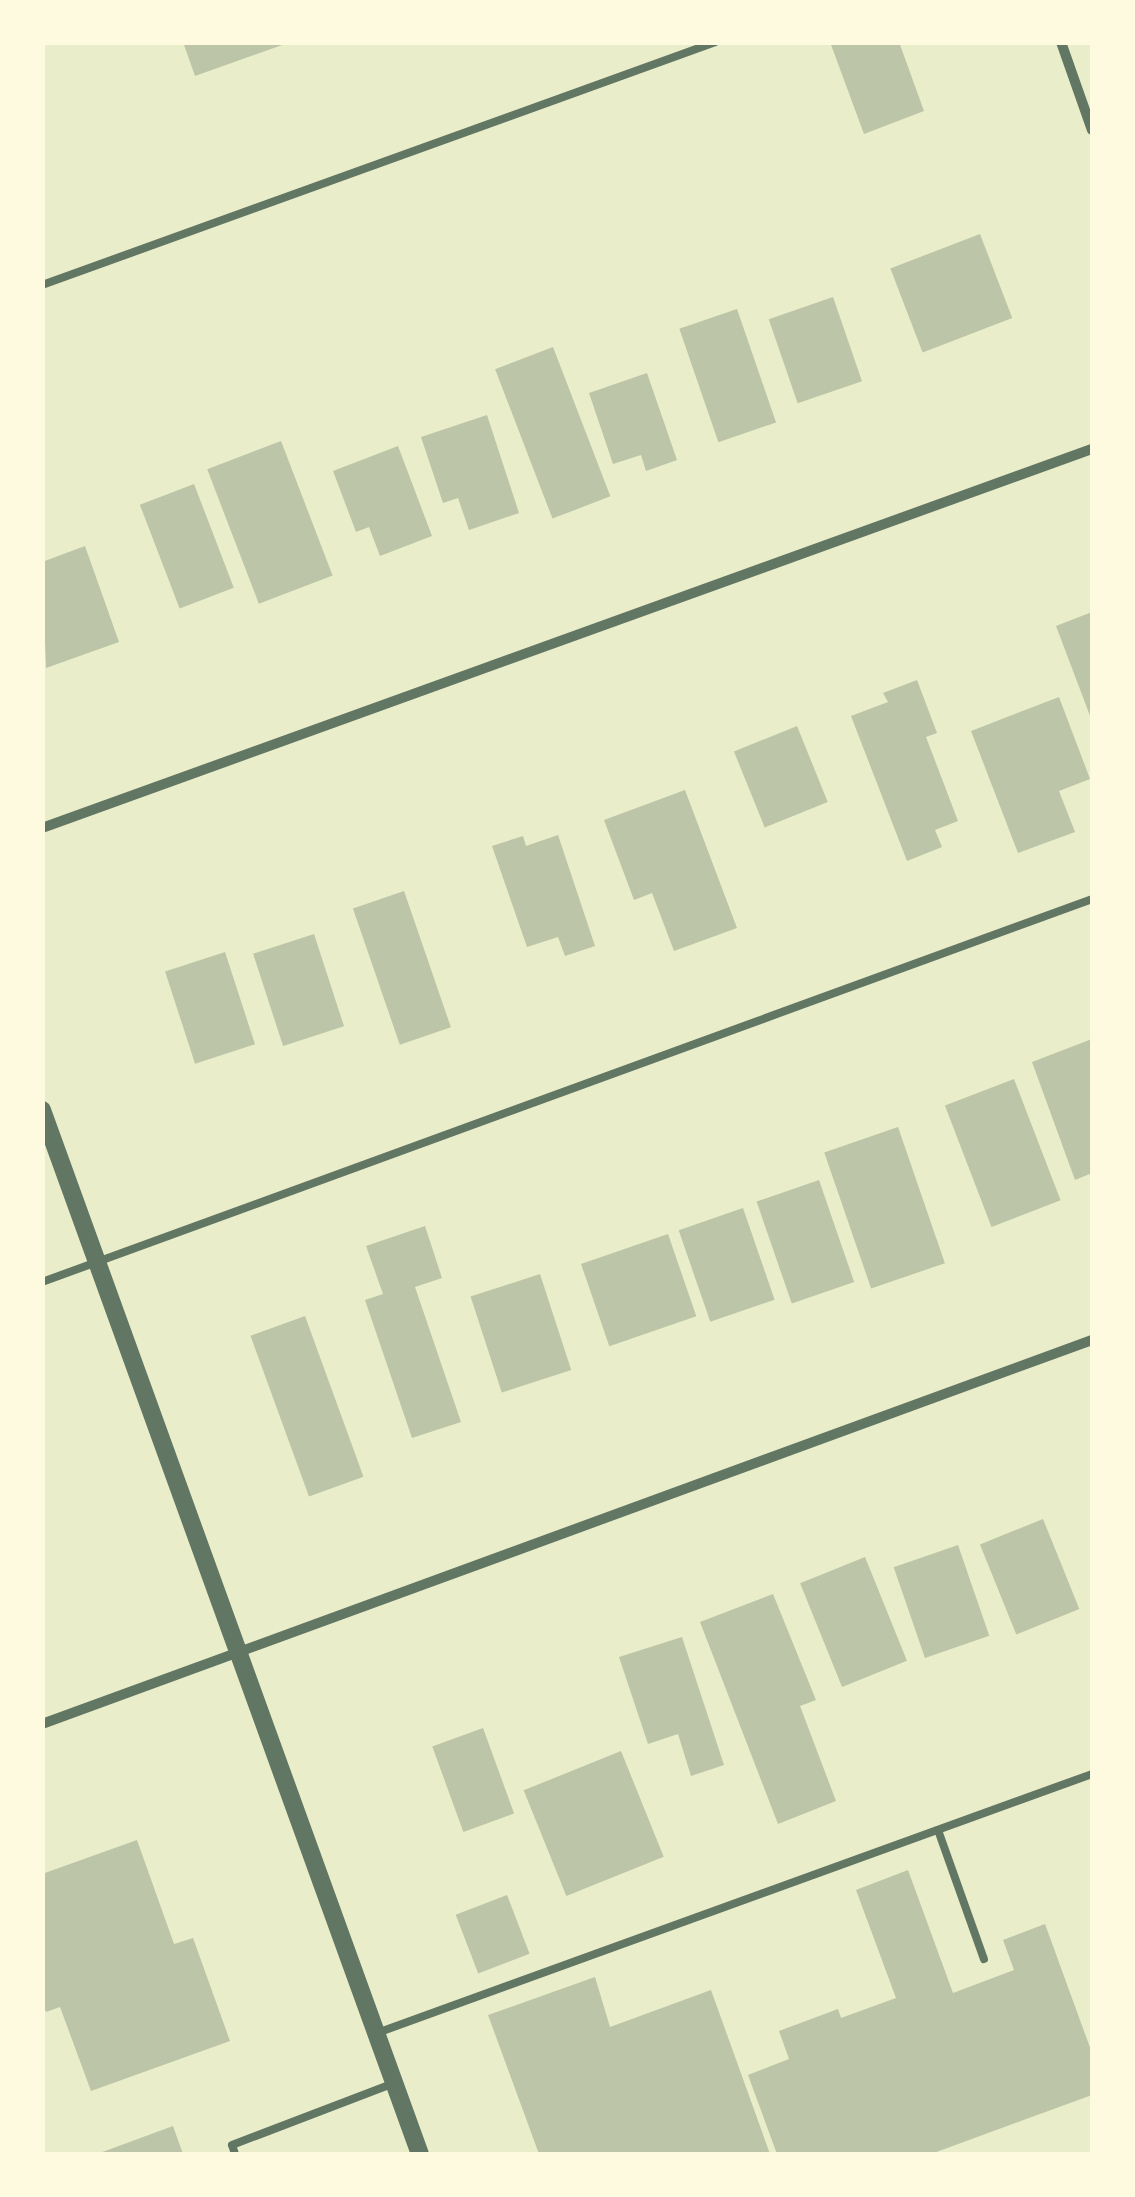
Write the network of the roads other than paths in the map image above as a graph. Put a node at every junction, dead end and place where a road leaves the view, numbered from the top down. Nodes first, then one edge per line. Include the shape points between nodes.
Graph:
1 (716, 42) edge
2 (1061, 42) edge
3 (1092, 130) edge
4 (42, 285) edge
5 (1092, 450) edge
6 (42, 828) edge
7 (1092, 900) edge
8 (42, 1110) edge
9 (98, 1262) junction
10 (42, 1282) edge
11 (1092, 1340) edge
12 (238, 1652) junction
13 (42, 1724) edge
14 (1092, 1774) edge
15 (938, 1830) junction
16 (984, 1959) dead end
17 (376, 2033) junction
18 (394, 2083) junction
19 (235, 2154) edge
20 (420, 2154) edge

1 - 4 lane
2 - 3 street
5 - 6 street
7 - 9 lane
8 - 9 street
9 - 10 lane
9 - 12 street
11 - 12 street
12 - 13 street
12 - 17 street
14 - 15 lane
15 - 16 lane
15 - 17 lane
17 - 18 street
18 - 19 lane via 232,2145
18 - 20 street

